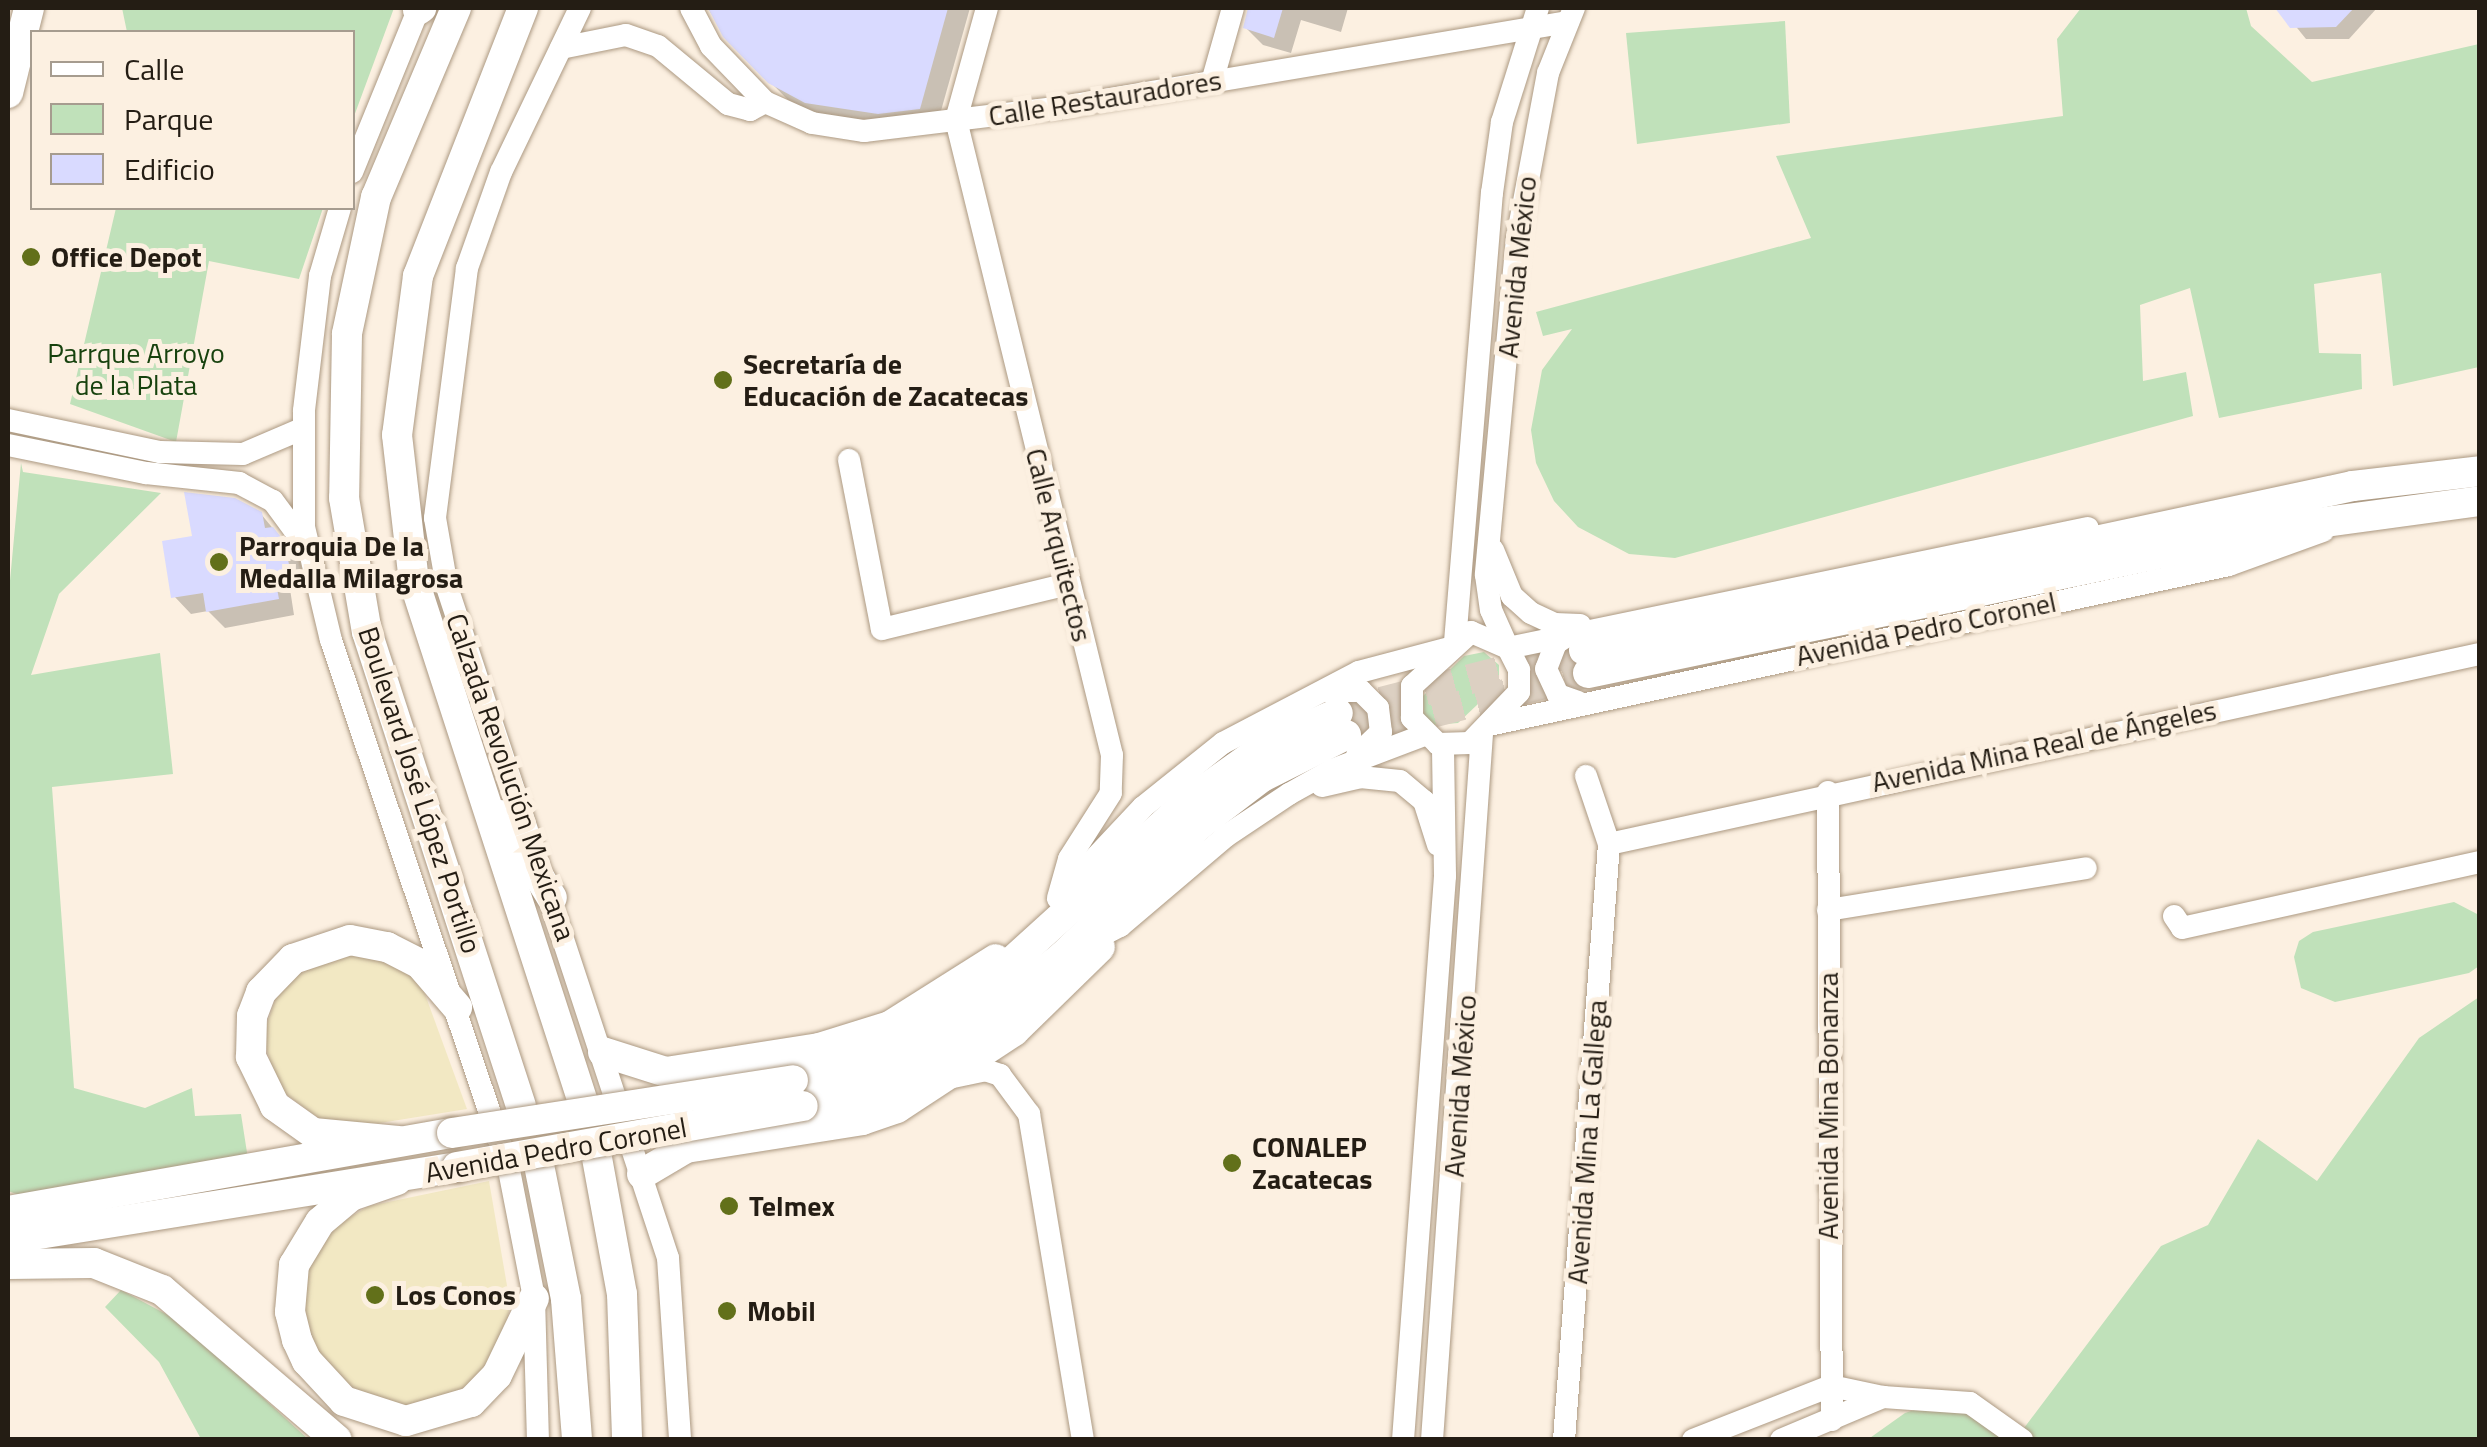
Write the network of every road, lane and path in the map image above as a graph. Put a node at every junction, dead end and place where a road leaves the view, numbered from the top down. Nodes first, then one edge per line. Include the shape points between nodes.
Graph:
1 (29, 8) edge
2 (419, 8) edge
3 (456, 8) edge
4 (523, 8) edge
5 (580, 8) edge
6 (691, 8) edge
7 (988, 8) edge
8 (1233, 8) edge
9 (1571, 15) edge
10 (1534, 18) edge
11 (561, 48) junction
12 (1212, 82) junction
13 (8, 93) edge
14 (766, 102) junction
15 (956, 120) junction
16 (355, 165) edge
17 (339, 210) edge
18 (8, 420) edge
19 (304, 428) junction
20 (62, 433) junction
21 (8, 445) edge
22 (57, 457) junction
23 (848, 460) dead end
24 (2480, 471) edge
25 (2480, 501) edge
26 (2356, 502) junction
27 (1490, 541) junction
28 (308, 549) junction
29 (1068, 584) junction
30 (1614, 622) junction
31 (1452, 645) junction
32 (1508, 648) junction
33 (1585, 651) junction
34 (2480, 654) edge
35 (1308, 694) junction
36 (1578, 702) junction
37 (1342, 724) tunnel mouth
38 (1486, 729) junction
39 (459, 731) junction
40 (1434, 740) junction
41 (1332, 770) junction
42 (1586, 776) dead end
43 (1828, 792) junction
44 (1289, 794) junction
45 (1609, 844) junction
46 (440, 856) junction
47 (2480, 862) edge
48 (2086, 868) dead end
49 (1445, 876) junction
50 (552, 898) junction
51 (1828, 910) junction
52 (2174, 916) dead end
53 (1120, 926) junction
54 (1053, 931) junction
55 (457, 1007) junction
56 (602, 1052) junction
57 (658, 1071) junction
58 (950, 1078) junction
59 (798, 1093) junction
60 (583, 1102) dead end
61 (522, 1106) dead end
62 (398, 1141) junction
63 (673, 1152) junction
64 (597, 1158) dead end
65 (539, 1165) dead end
66 (642, 1174) junction
67 (397, 1180) junction
68 (14, 1208) edge
69 (8, 1239) edge
70 (8, 1264) edge
71 (534, 1298) junction
72 (1831, 1386) junction
73 (1883, 1398) junction
74 (1832, 1420) junction
75 (337, 1440) edge
76 (538, 1440) edge
77 (577, 1440) edge
78 (627, 1440) edge
79 (680, 1440) edge
80 (1083, 1440) edge
81 (1404, 1440) edge
82 (1432, 1440) edge
83 (1564, 1440) edge
84 (1693, 1440) edge
85 (1781, 1440) edge
86 (2022, 1440) edge

1 - 13 main road
2 - 16 street
3 - 46 main road, Boulevard José López Portillo via 376,197 348,334 344,480 367,632
4 - 39 main road, Boulevard José López Portillo via 418,276 396,435 414,581
5 - 11 street, Calzada Revolución Mexicana
6 - 14 street, Calle Restauradores via 712,46
7 - 15 street, Calle Arquitectos
8 - 12 street
9 - 10 street, Calle Restauradores
9 - 27 street, Avenida México via 1548,73 1517,238
10 - 12 street, Calle Restauradores
10 - 31 street, Avenida México via 1502,122 1492,193
11 - 14 street via 626,35 658,46 728,104 750,110
11 - 50 street, Calzada Revolución Mexicana via 501,172 466,268 435,518 448,587
12 - 15 street, Calle Restauradores
14 - 15 street, Calle Restauradores via 812,123 864,131
15 - 29 street, Calle Arquitectos
17 - 19 street via 320,276
18 - 20 street
19 - 20 street via 243,454 160,452
19 - 28 street
20 - 22 street
21 - 22 street
22 - 28 street via 240,483 272,500
23 - 29 street via 882,629
24 - 26 main road, Avenida Pedro Coronel
25 - 26 main road, Avenida Pedro Coronel
26 - 30 street, Avenida Pedro Coronel via 2238,498
26 - 33 main road, Avenida Pedro Coronel
26 - 36 street, Avenida Pedro Coronel via 2229,565
27 - 30 street via 1499,573 1531,614 1555,624
27 - 32 street, Avenida México via 1487,594
28 - 55 street via 331,640
29 - 54 street, Calle Arquitectos via 1112,754 1111,793 1069,859
30 - 33 street, Avenida Pedro Coronel
31 - 32 street via 1471,632
31 - 35 street, Avenida Pedro Coronel
31 - 40 street via 1412,686 1412,718
32 - 33 street, Avenida Pedro Coronel
32 - 38 street via 1520,670 1520,692
33 - 36 street via 1556,643 1546,670 1558,696
34 - 43 street, Avenida Mina Real de Ángeles
35 - 41 street via 1349,688 1378,708 1376,740
35 - 54 street, Avenida Pedro Coronel via 1179,777
36 - 38 street, Avenida Pedro Coronel
37 - 54 main road, Avenida Pedro Coronel via 1270,743 1203,790
38 - 40 street via 1470,743
38 - 82 street, Avenida México
39 - 50 main road
39 - 60 main road, Boulevard José López Portillo
40 - 41 street, Avenida Pedro Coronel
40 - 49 street, Avenida México
41 - 44 street, Avenida Pedro Coronel
42 - 45 street
43 - 45 street, Avenida Mina Real de Ángeles
43 - 51 street, Avenida Mina Bonanza
44 - 49 street via 1360,777 1400,780 1430,814
44 - 53 street, Avenida Pedro Coronel via 1226,836
45 - 83 street, Avenida Mina La Gallega
46 - 55 main road
46 - 61 main road, Boulevard José López Portillo
47 - 52 street via 2182,928
48 - 51 street
49 - 81 street, Avenida México
50 - 56 street, Calzada Revolución Mexicana
51 - 72 street, Avenida Mina Bonanza
53 - 54 street, Avenida Pedro Coronel
53 - 58 main road via 1055,994
54 - 57 main road via 856,1038
54 - 59 main road, Avenida Pedro Coronel via 931,1060 865,1090
55 - 62 main road via 420,964 387,947 350,940 293,959 262,992 252,1016 252,1056 276,1106 314,1133
55 - 71 street via 509,1170
56 - 57 main road
56 - 66 street, Calzada Revolución Mexicana
57 - 63 main road via 653,1102
58 - 63 main road via 862,1120
58 - 80 street via 986,1070 1000,1075 1029,1114
59 - 62 main road, Avenida Pedro Coronel, bridge
59 - 67 main road, Avenida Pedro Coronel, bridge
62 - 68 main road, Avenida Pedro Coronel
63 - 66 main road
64 - 78 main road via 622,1294
65 - 77 main road via 566,1299
66 - 79 street, Calzada Revolución Mexicana via 675,1306
67 - 69 main road, Avenida Pedro Coronel
67 - 71 main road via 336,1209 294,1265 290,1312 297,1340 307,1362 344,1400 406,1421 471,1402 498,1375
70 - 75 main road via 94,1263 162,1290
71 - 76 street
72 - 73 street
72 - 74 street, Avenida Mina Bonanza
72 - 84 street
73 - 74 street
73 - 86 street via 1970,1403
74 - 85 street

